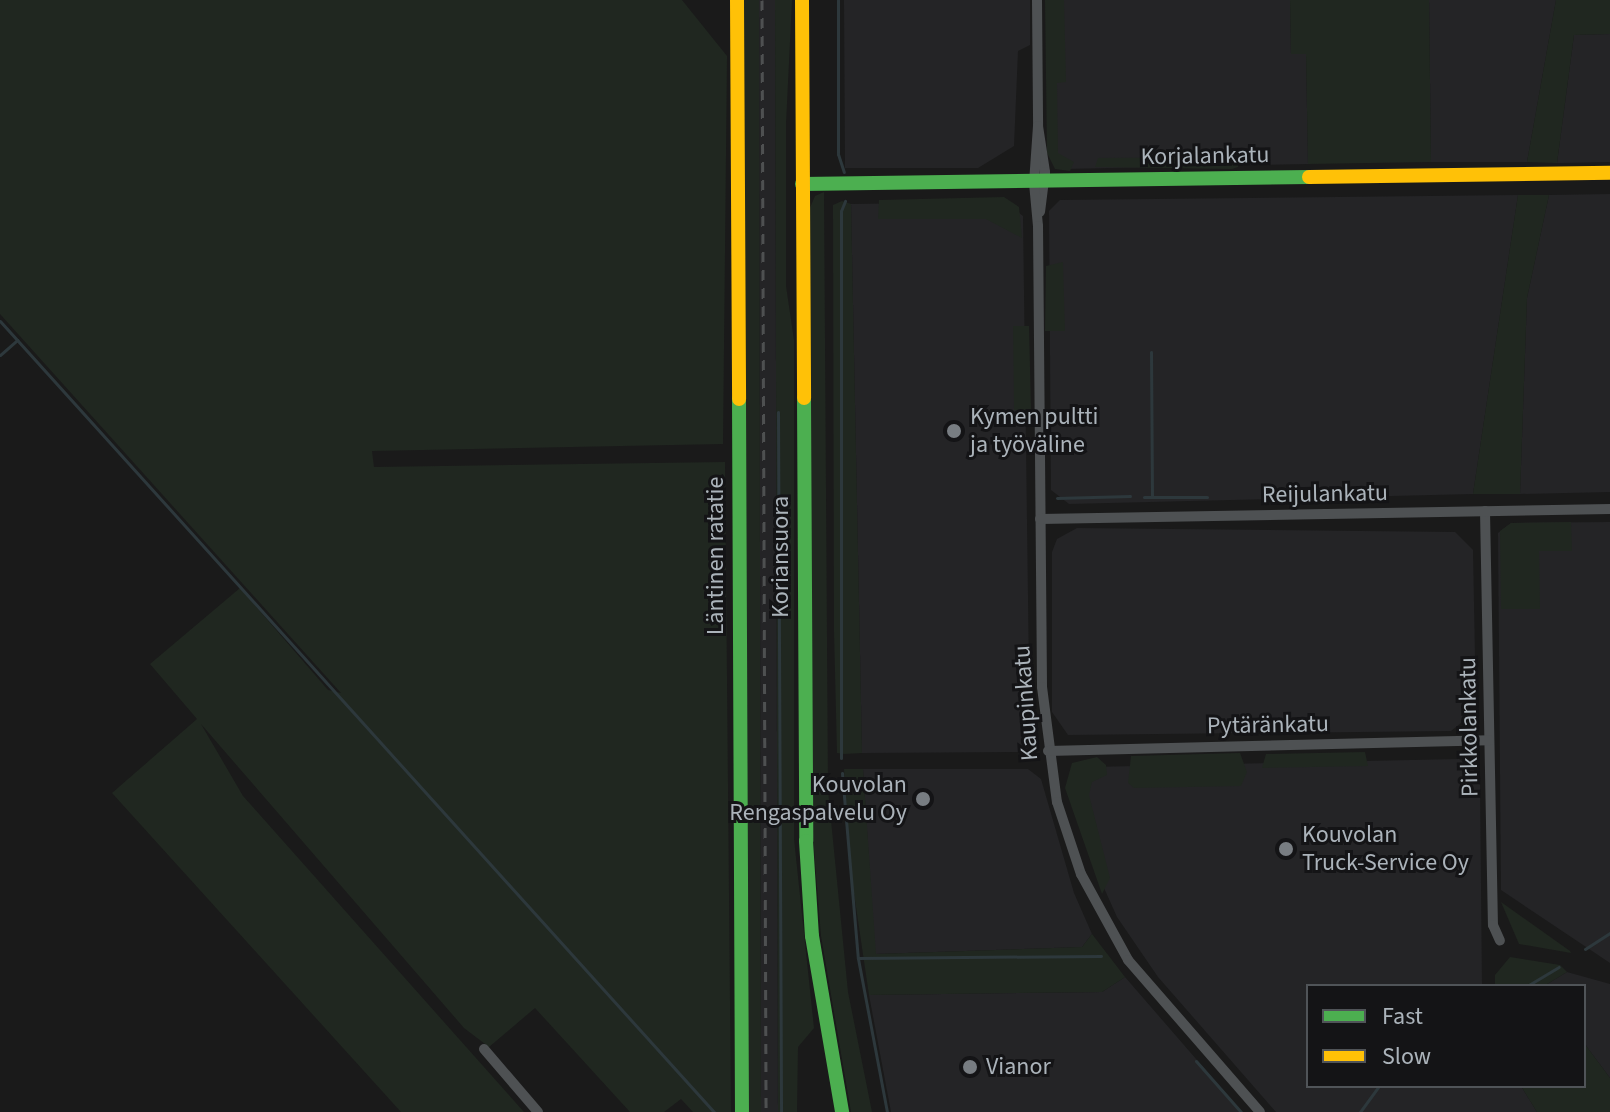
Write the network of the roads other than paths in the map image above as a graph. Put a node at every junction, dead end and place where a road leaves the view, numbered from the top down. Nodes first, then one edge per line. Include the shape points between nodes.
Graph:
1 (737, 0) edge
2 (802, 0) edge
3 (1037, 0) edge
4 (1610, 173) edge
5 (1039, 180) junction
6 (802, 184) junction
7 (1610, 509) edge
8 (1485, 511) junction
9 (1040, 519) junction
10 (1489, 740) junction
11 (1048, 751) junction
12 (1500, 941) dead end
13 (484, 1049) dead end
14 (538, 1112) edge
15 (742, 1112) edge
16 (842, 1112) edge
17 (1260, 1112) edge

1 - 15 street, Läntinen ratatie
2 - 6 street, Koriansuora
3 - 5 street, Kaupinkatu
4 - 5 street, Korjalankatu
5 - 6 street, Korjalankatu
5 - 9 street, Kaupinkatu
6 - 16 street, Koriansuora via 806,841 812,936
7 - 8 street, Reijulankatu
8 - 9 street, Reijulankatu
8 - 10 street, Pirkkolankatu
9 - 11 street, Kaupinkatu
10 - 11 street, Pytäränkatu
10 - 12 street, Pirkkolankatu via 1493,925
11 - 17 street, Kaupinkatu via 1069,839 1105,924 1143,980
13 - 14 street

